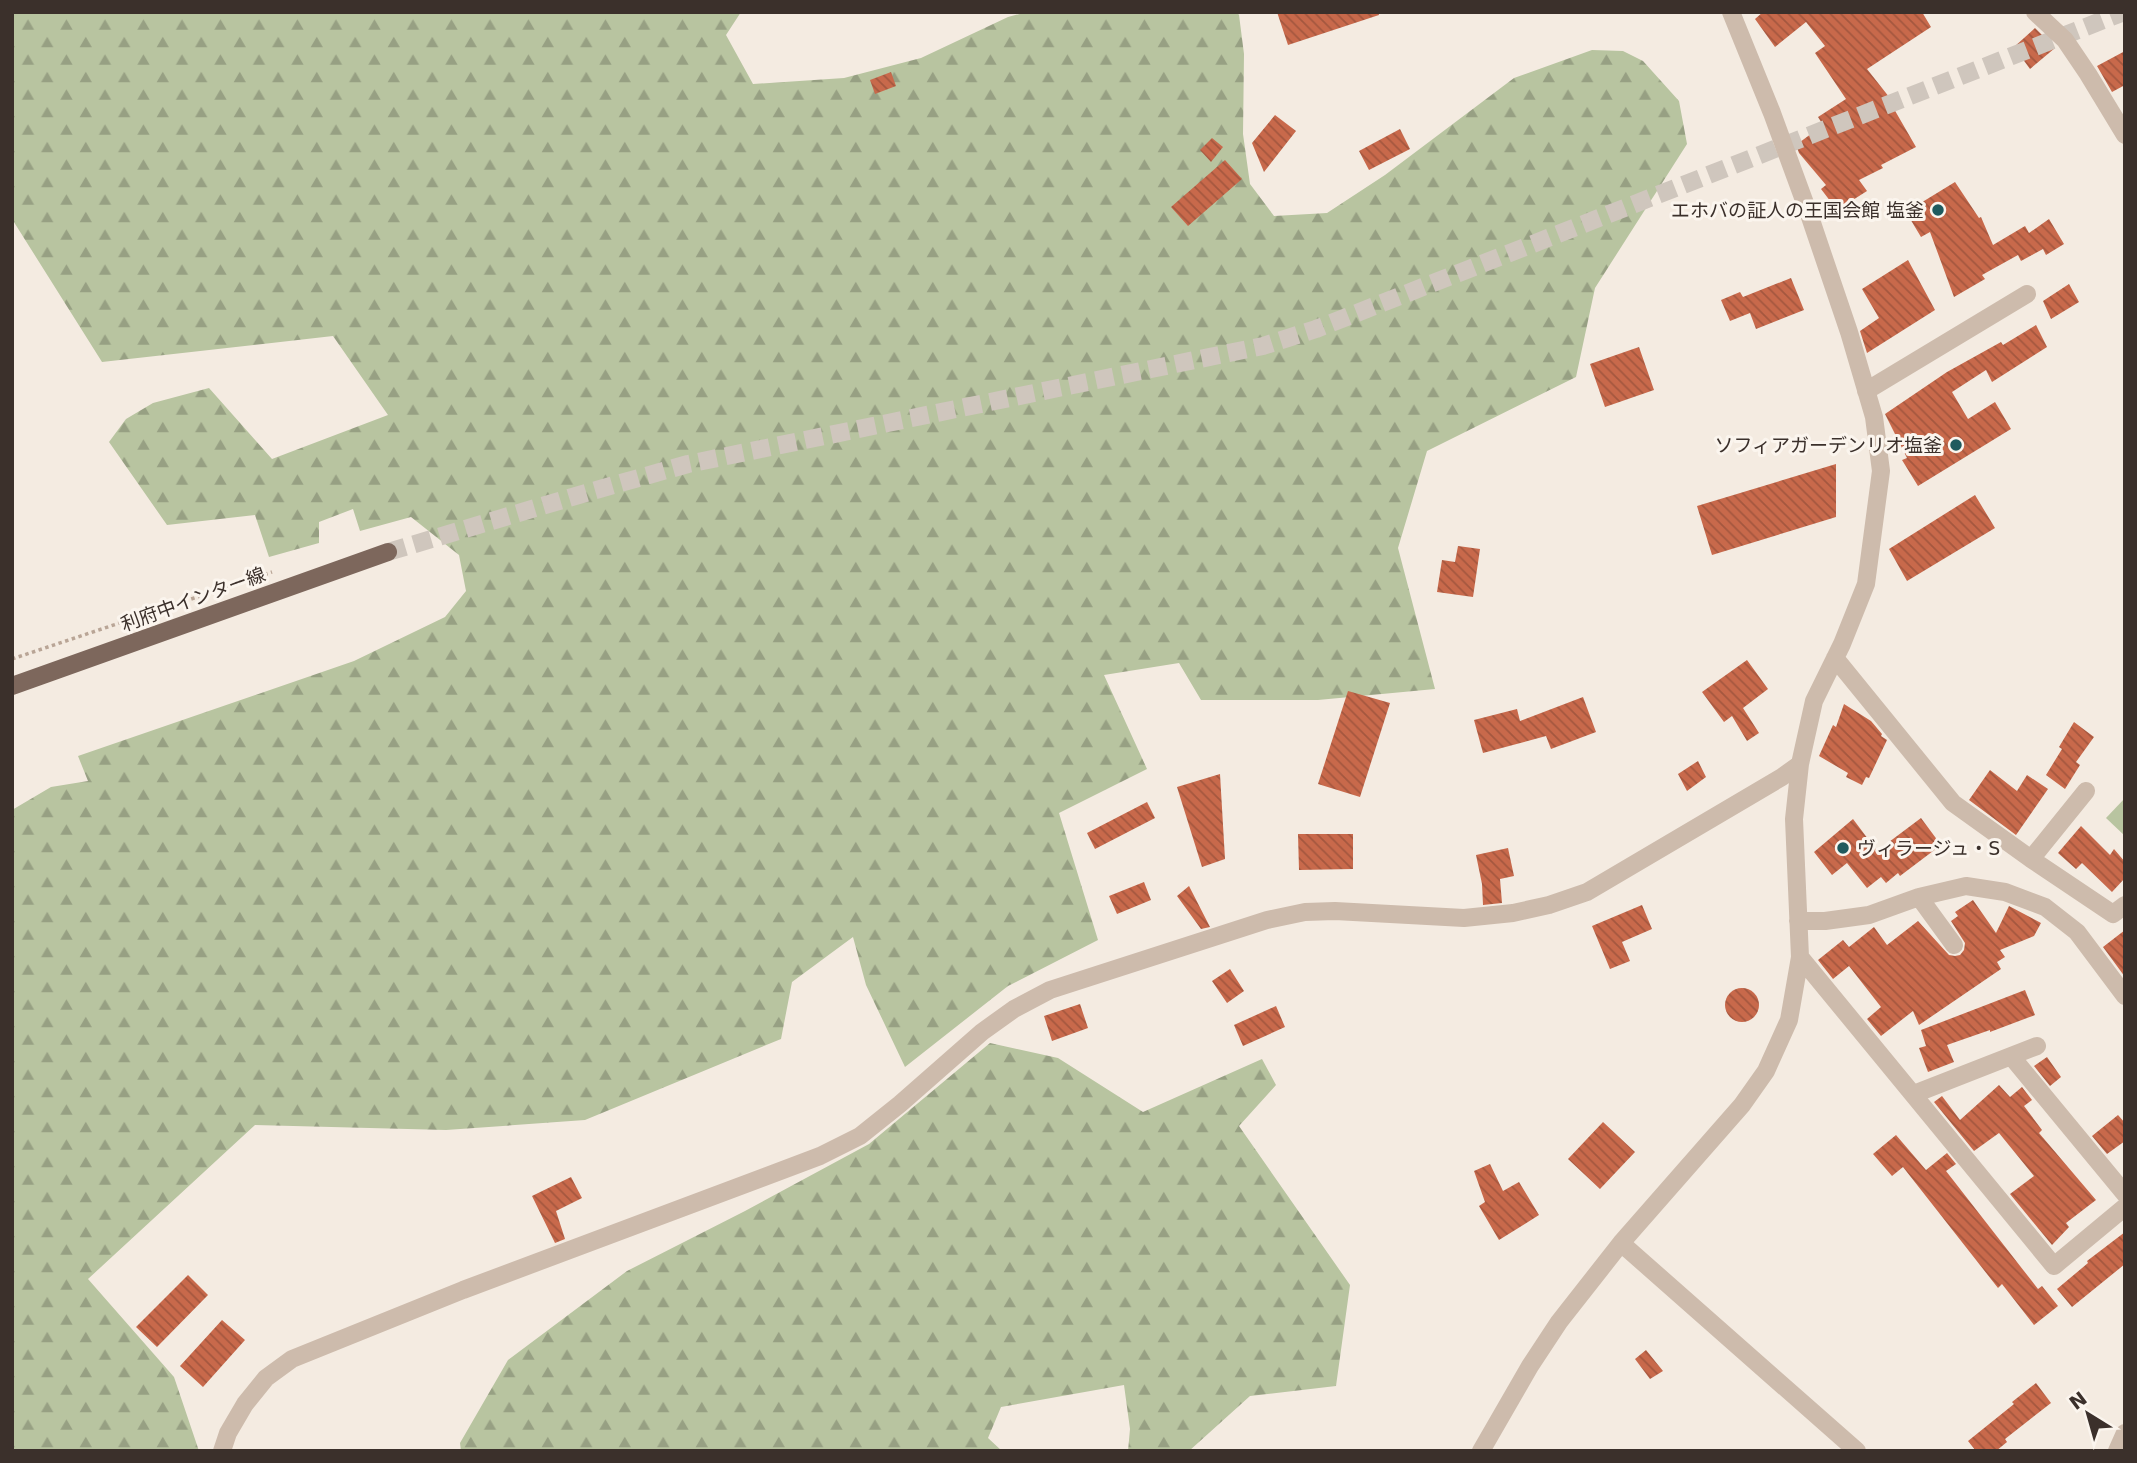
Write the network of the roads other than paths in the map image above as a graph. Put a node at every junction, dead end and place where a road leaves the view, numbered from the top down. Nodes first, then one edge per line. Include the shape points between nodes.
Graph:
1 (1731, 12) edge
2 (2035, 12) edge
3 (2122, 124) edge
4 (2027, 294) dead end
5 (1866, 391) junction
6 (388, 552) tunnel mouth
7 (1835, 658) junction
8 (12, 686) edge
9 (1800, 764) junction
10 (2086, 791) dead end
11 (2031, 859) junction
12 (1919, 897) junction
13 (2125, 905) edge
14 (1798, 921) junction
15 (1954, 945) dead end
16 (1800, 957) junction
17 (2125, 996) edge
18 (2037, 1046) dead end
19 (2011, 1056) junction
20 (1914, 1094) junction
21 (2125, 1194) edge
22 (2125, 1207) edge
23 (1621, 1243) junction
24 (2125, 1433) edge
25 (222, 1451) edge
26 (1481, 1451) edge
27 (1857, 1451) edge
28 (2117, 1451) edge

1 - 5 street via 1809,214
2 - 3 street via 2065,40
4 - 5 street
5 - 7 street via 1881,471 1866,584
6 - 8 main road, 利府中インター線
7 - 9 street via 1814,701
7 - 11 street via 1953,803
9 - 14 street via 1794,819
9 - 25 street via 1587,892 1549,905 1464,918 1304,912 1050,990 982,1032 859,1136 820,1156 292,1359 267,1378 245,1404
10 - 11 street
11 - 13 street via 2113,914
12 - 14 street via 1869,915
12 - 15 street
12 - 17 street via 1966,886 2005,892 2045,907 2077,932
14 - 16 street
16 - 20 street
16 - 23 street via 1788,1020 1766,1071 1742,1105
18 - 19 street
19 - 20 street
19 - 21 street
20 - 22 street via 2054,1266
23 - 26 street via 1552,1333
23 - 27 street
24 - 28 street

